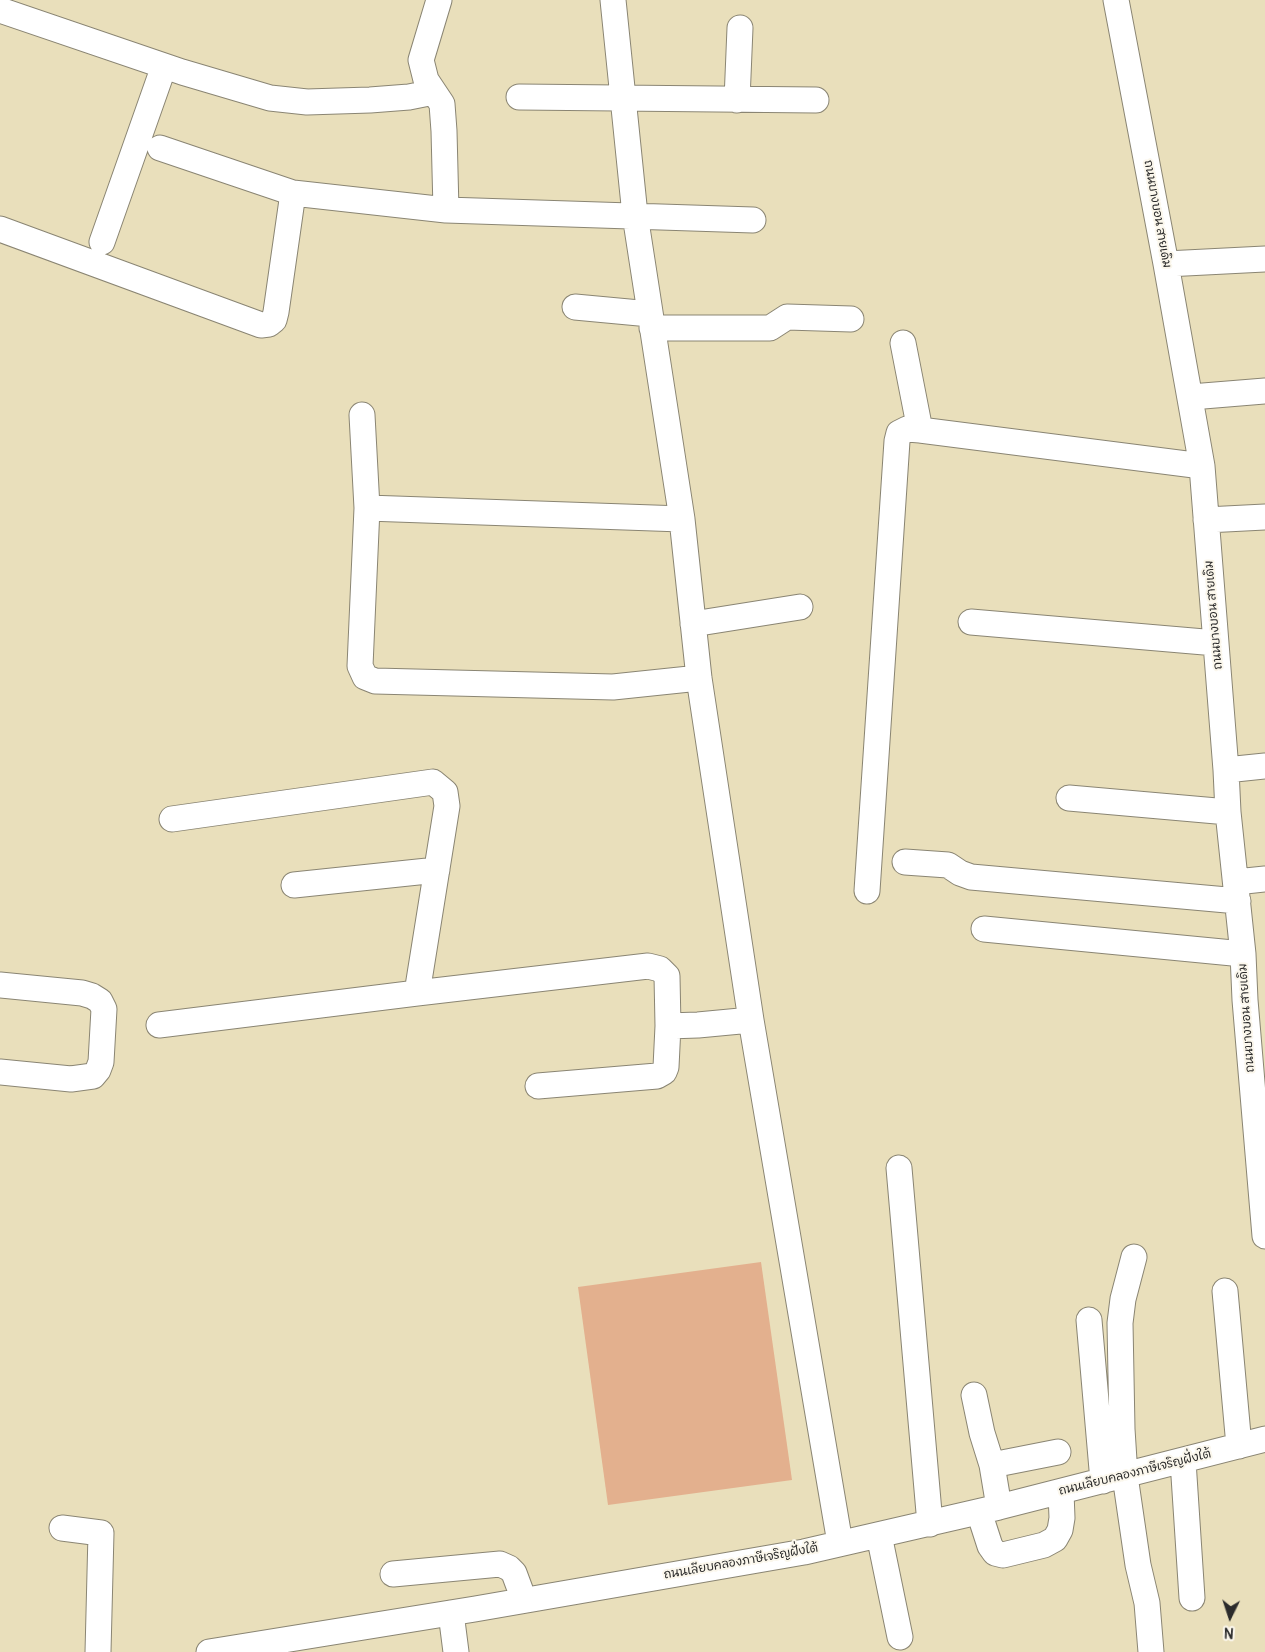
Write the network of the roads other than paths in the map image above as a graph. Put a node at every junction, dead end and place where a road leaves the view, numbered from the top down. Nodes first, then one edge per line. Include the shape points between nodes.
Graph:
1 (439, 0) edge
2 (614, 0) edge
3 (1116, 0) edge
4 (0, 10) edge
5 (740, 28) dead end
6 (164, 66) junction
7 (434, 92) junction
8 (519, 96) dead end
9 (624, 99) junction
10 (737, 100) junction
11 (816, 100) dead end
12 (160, 148) dead end
13 (293, 192) junction
14 (446, 210) junction
15 (635, 215) junction
16 (753, 220) dead end
17 (0, 229) edge
18 (102, 242) dead end
19 (1265, 260) edge
20 (1166, 264) junction
21 (575, 307) dead end
22 (851, 318) dead end
23 (651, 321) junction
24 (903, 343) dead end
25 (1265, 391) edge
26 (1191, 397) junction
27 (362, 415) dead end
28 (920, 430) junction
29 (1202, 466) junction
30 (367, 508) junction
31 (1265, 517) edge
32 (682, 519) junction
33 (1206, 520) junction
34 (800, 607) dead end
35 (970, 622) dead end
36 (693, 624) junction
37 (1216, 643) junction
38 (699, 678) junction
39 (1265, 766) edge
40 (1226, 770) junction
41 (1070, 798) dead end
42 (1228, 812) junction
43 (172, 818) dead end
44 (905, 862) dead end
45 (437, 870) junction
46 (1265, 879) edge
47 (294, 884) dead end
48 (868, 891) dead end
49 (1237, 891) junction
50 (984, 929) dead end
51 (1243, 954) junction
52 (0, 985) edge
53 (417, 993) junction
54 (1255, 999) edge
55 (751, 1020) junction
56 (159, 1025) dead end
57 (668, 1026) junction
58 (0, 1072) edge
59 (538, 1086) dead end
60 (899, 1168) dead end
61 (1265, 1236) edge
62 (1134, 1257) dead end
63 (1225, 1291) dead end
64 (1089, 1320) dead end
65 (974, 1395) dead end
66 (1265, 1439) edge
67 (1239, 1446) junction
68 (1058, 1452) dead end
69 (1183, 1461) junction
70 (992, 1465) junction
71 (1114, 1478) junction
72 (1061, 1492) junction
73 (989, 1510) junction
74 (930, 1524) junction
75 (62, 1528) dead end
76 (879, 1535) junction
77 (840, 1543) junction
78 (393, 1574) dead end
79 (1192, 1598) dead end
80 (524, 1600) junction
81 (451, 1613) junction
82 (900, 1637) dead end
83 (98, 1652) edge
84 (209, 1652) edge
85 (456, 1652) edge
86 (1151, 1652) edge

1 - 7 street via 421,60 426,80
2 - 9 street
3 - 20 street, ถนนบางบอน สายเดิม
4 - 6 street
5 - 10 street
6 - 7 street via 270,98 307,102 410,97
6 - 18 street
7 - 14 street via 442,104
8 - 9 street
9 - 10 street
9 - 15 street
10 - 11 street
12 - 13 street
13 - 14 street
13 - 17 street via 276,312 269,324 261,325
14 - 15 street
15 - 16 street
15 - 23 street
19 - 20 street
20 - 26 street, ถนนบางบอน สายเดิม
21 - 23 street
22 - 23 street via 787,317 770,328
23 - 32 street
24 - 28 street
25 - 26 street
26 - 29 street, ถนนบางบอน สายเดิม
27 - 30 street
28 - 29 street
28 - 48 street via 906,429 897,441
29 - 33 street, ถนนบางบอน สายเดิม
30 - 32 street
30 - 38 street via 360,666 365,677 375,681 613,686
31 - 33 street
32 - 36 street
33 - 37 street, ถนนบางบอน สายเดิม
34 - 36 street
35 - 37 street
36 - 38 street
37 - 40 street, ถนนบางบอน สายเดิม
38 - 55 street
39 - 40 street
40 - 42 street, ถนนบางบอน สายเดิม
41 - 42 street
42 - 49 street, ถนนบางบอน สายเดิม
43 - 45 street via 433,782 445,792 447,806
44 - 49 street via 948,865 971,877
45 - 47 street
45 - 53 street
46 - 49 street
49 - 51 street, ถนนบางบอน สายเดิม
50 - 51 street
51 - 54 street, ถนนบางบอน สายเดิม
52 - 58 street via 82,993 100,1001 104,1009 101,1062 93,1076 70,1079
53 - 56 street
53 - 57 street via 648,966 660,969 667,976
54 - 61 street, ถนนบางบอน สายเดิม
55 - 57 street
55 - 77 street
57 - 59 street via 666,1067 657,1076
60 - 74 street
62 - 71 street via 1120,1323 1122,1429
63 - 67 street
64 - 71 street
65 - 70 street
66 - 67 street, ถนนเลียบคลองภาษีเจริญฝั่งใต้
67 - 69 street, ถนนเลียบคลองภาษีเจริญฝั่งใต้
68 - 70 street
69 - 71 street, ถนนเลียบคลองภาษีเจริญฝั่งใต้
69 - 79 street
70 - 73 street
71 - 72 street, ถนนเลียบคลองภาษีเจริญฝั่งใต้
71 - 86 street via 1147,1603
72 - 73 street, ถนนเลียบคลองภาษีเจริญฝั่งใต้
72 - 73 street via 1060,1530 1055,1539 1044,1545 1003,1555 995,1553 990,1546
73 - 74 street, ถนนเลียบคลองภาษีเจริญฝั่งใต้
74 - 76 street, ถนนเลียบคลองภาษีเจริญฝั่งใต้
75 - 83 street via 102,1533
76 - 77 street, ถนนเลียบคลองภาษีเจริญฝั่งใต้
76 - 82 street
77 - 80 street, ถนนเลียบคลองภาษีเจริญฝั่งใต้
78 - 80 street via 500,1564 514,1573
80 - 81 street, ถนนเลียบคลองภาษีเจริญฝั่งใต้
81 - 84 street, ถนนเลียบคลองภาษีเจริญฝั่งใต้
81 - 85 street

